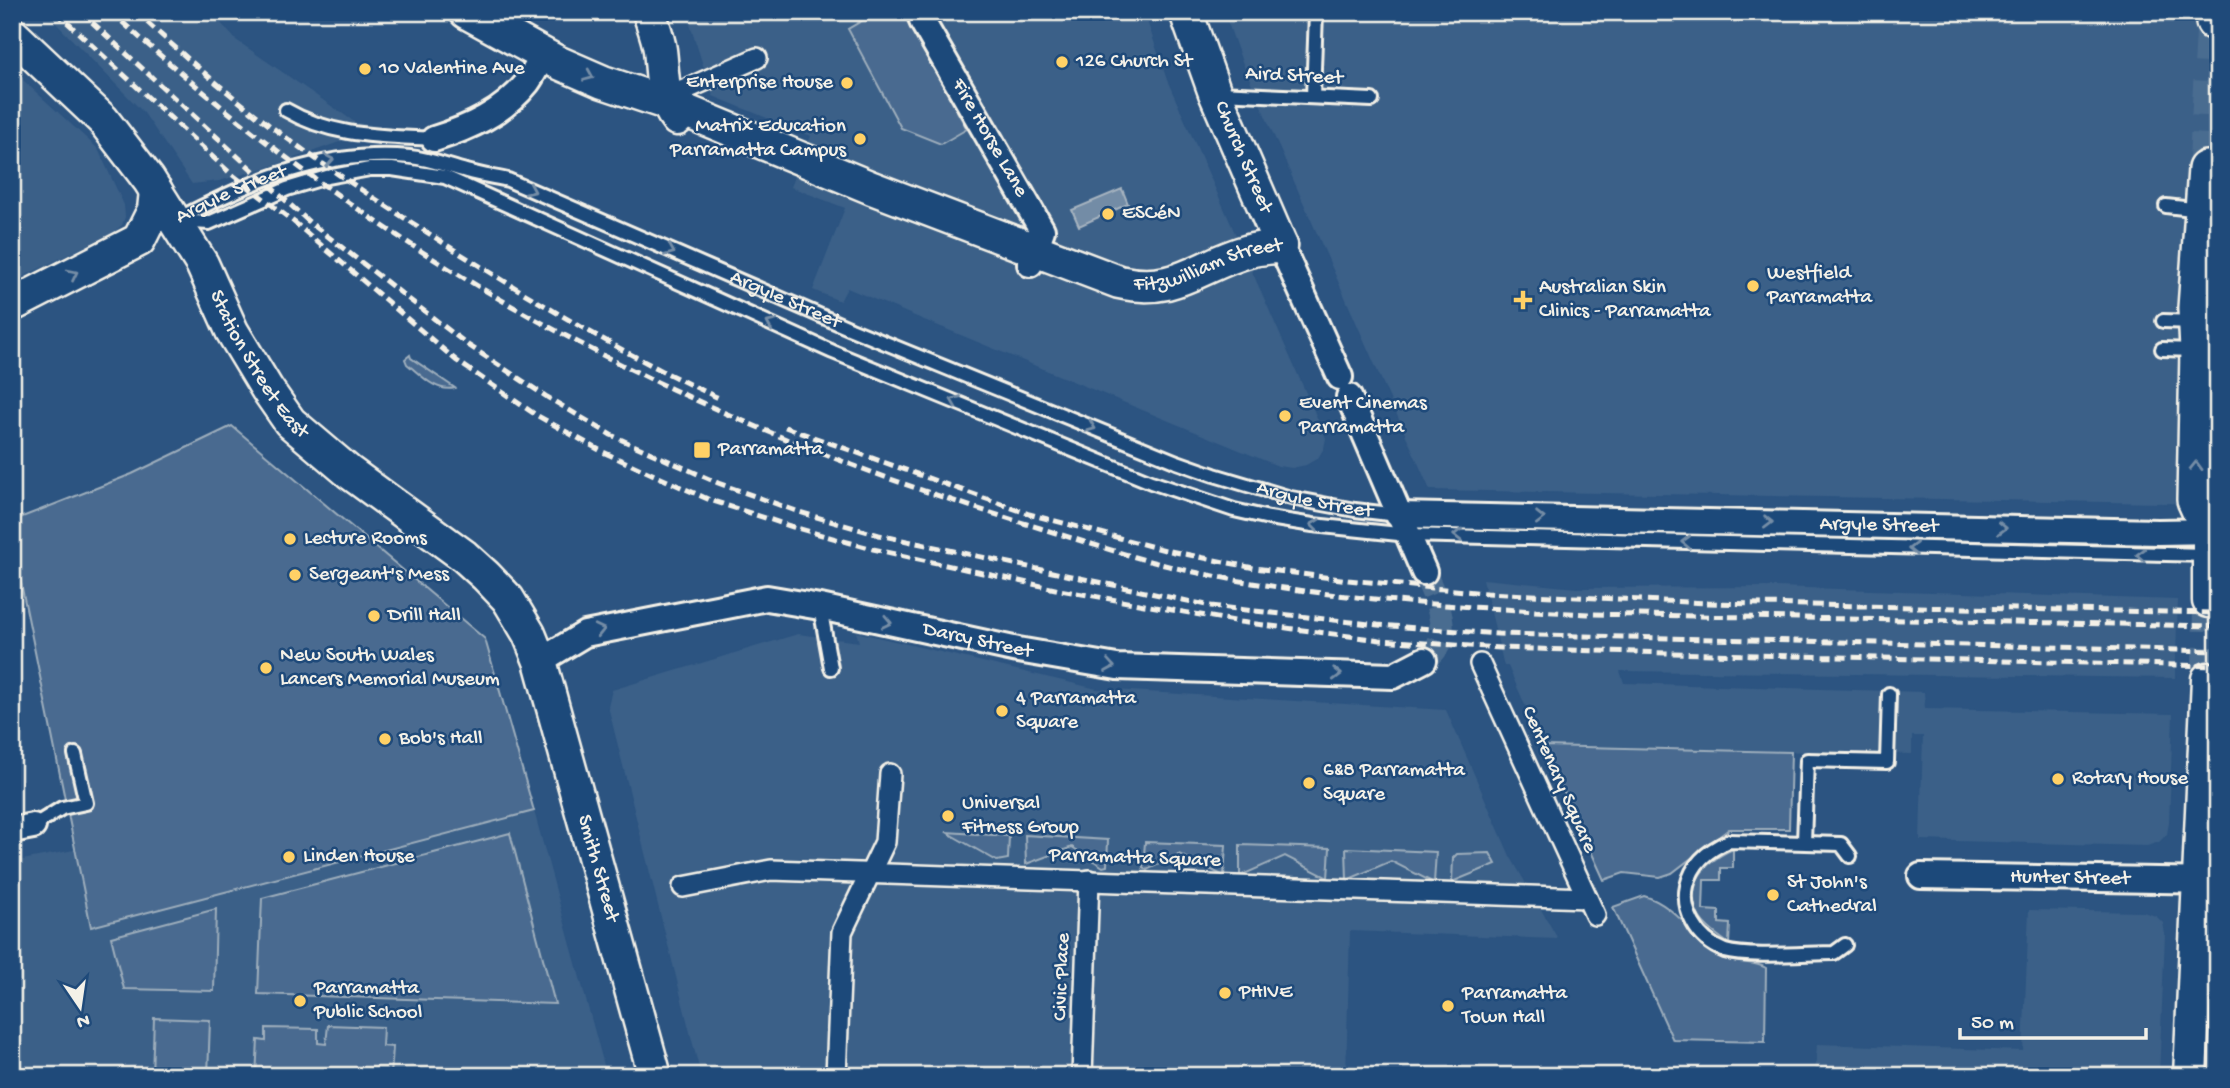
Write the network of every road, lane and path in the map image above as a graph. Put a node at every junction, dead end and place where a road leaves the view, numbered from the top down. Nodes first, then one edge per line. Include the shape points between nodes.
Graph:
1 (466, 12) edge
2 (649, 12) edge
3 (664, 12) edge
4 (1186, 12) edge
5 (1317, 12) edge
6 (921, 15) edge
7 (15, 41) edge
8 (544, 55) junction
9 (757, 58) dead end
10 (1215, 93) junction
11 (678, 96) junction
12 (1313, 97) junction
13 (1372, 100) dead end
14 (286, 110) dead end
15 (434, 139) joint
16 (2206, 169) tunnel mouth
17 (156, 191) junction
18 (2166, 206) dead end
19 (2203, 210) junction
20 (175, 221) junction
21 (139, 240) junction
22 (1281, 246) junction
23 (1032, 257) junction
24 (12, 304) edge
25 (2186, 331) junction
26 (2162, 349) dead end
27 (1403, 525) junction
28 (2214, 537) edge
29 (1424, 572) tunnel mouth
30 (2209, 601) tunnel mouth
31 (820, 607) junction
32 (1424, 660) tunnel mouth
33 (540, 661) junction
34 (1480, 664) dead end
35 (831, 668) dead end
36 (2208, 680) tunnel mouth
37 (1889, 694) dead end
38 (75, 754) dead end
39 (890, 774) dead end
40 (22, 828) edge
41 (1804, 842) junction
42 (1850, 856) dead end
43 (870, 873) junction
44 (1921, 876) dead end
45 (1089, 880) junction
46 (2208, 881) edge
47 (683, 887) dead end
48 (1591, 907) joint
49 (1845, 944) dead end
50 (655, 1076) edge
51 (836, 1076) edge
52 (1082, 1076) edge
53 (2190, 1076) edge

1 - 8 street, Fitzwilliam Street
2 - 11 street
3 - 11 street via 676,51
4 - 10 street, Church Street
5 - 12 lane
6 - 23 street, Fire Horse Lane via 1042,230
7 - 17 street, Station Street East via 103,120
8 -> 11 street, Fitzwilliam Street via 622,89
8 - 15 street via 527,83 498,111
9 - 11 street
10 - 12 lane, Aird Street
10 - 22 street, Church Street
11 - 23 street, Fitzwilliam Street
12 - 13 lane, Aird Street
14 - 15 lane via 333,131
16 - 19 main road
17 - 20 street, Station Street East
17 - 21 street via 154,210
18 - 19 lane
19 - 25 main road
20 - 21 lane
27 -> 20 lane, Argyle Street via 1313,525 1269,518 1151,482 833,352 445,177 370,169 286,190 209,223
20 -> 27 lane, Argyle Street via 217,199 311,163 368,155 442,163 508,180 851,329 1214,475
20 - 33 street, Station Street East via 202,264 232,331 290,422 486,576 508,599
24 -> 21 street
22 - 23 street, Fitzwilliam Street via 1248,251 1177,281 1148,286
22 - 27 street, Church Street
25 - 26 lane
28 -> 25 main road via 2195,500
27 - 28 street, Argyle Street via 2158,532
27 - 29 street, Church Street
28 - 30 street
31 -> 32 street, Darcy Street via 1117,667 1393,677
33 -> 31 street, Darcy Street via 584,634 744,601 779,599
31 - 35 lane
33 - 50 street, Smith Street
34 - 48 street, Centenary Square
36 - 46 street
37 - 41 lane via 1886,762 1807,760
38 - 40 lane via 86,803 62,808
39 - 43 street via 886,842
41 - 42 lane via 1841,844
41 - 49 lane via 1729,841 1716,846 1689,877 1689,917 1704,939 1727,951 1834,953
43 - 45 street, Parramatta Square
43 - 47 street, Parramatta Square via 771,870
43 - 51 street via 842,932
44 - 46 street, Hunter Street
45 - 48 street, Parramatta Square
45 - 52 street, Civic Place
46 - 53 street

